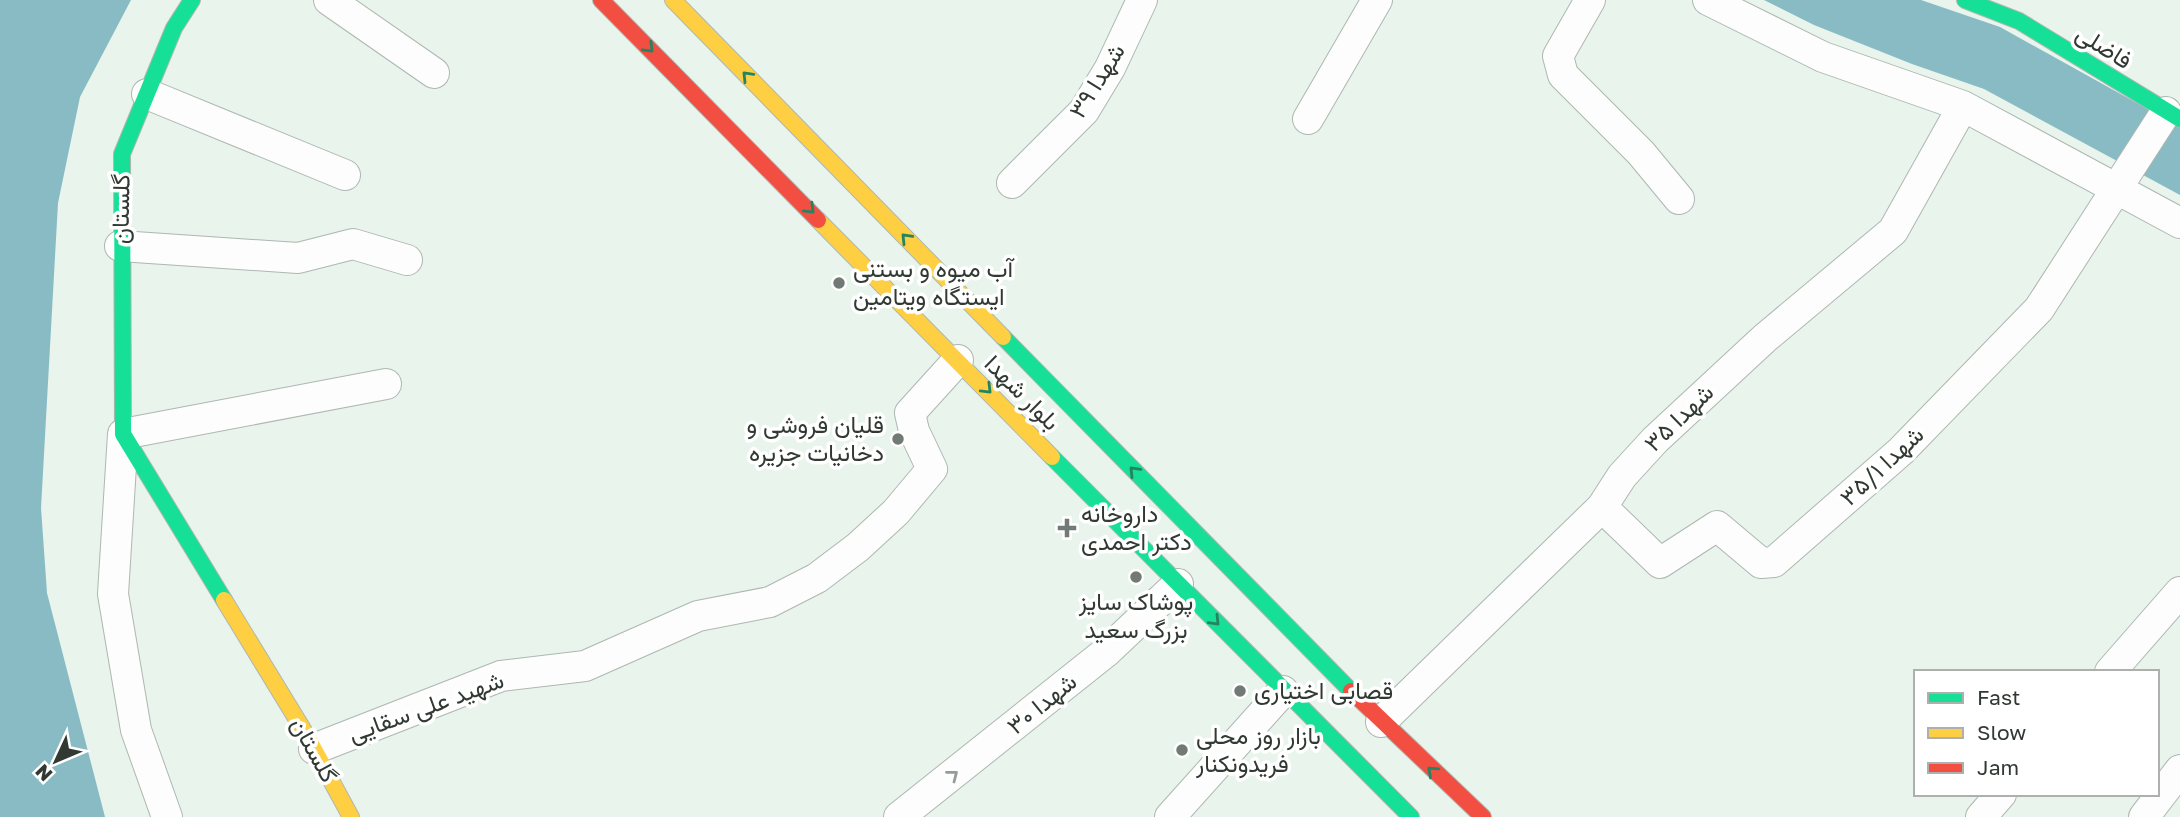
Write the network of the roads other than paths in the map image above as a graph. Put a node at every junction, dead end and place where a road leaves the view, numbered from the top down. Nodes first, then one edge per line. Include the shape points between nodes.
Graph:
1 (192, 0) edge
2 (329, 0) edge
3 (601, 0) edge
4 (673, 0) edge
5 (1142, 0) edge
6 (1377, 0) edge
7 (1590, 0) edge
8 (1708, 0) edge
9 (1965, 0) edge
10 (2003, 7) edge
11 (433, 73) dead end
12 (147, 94) junction
13 (1963, 106) junction
14 (2173, 116) edge
15 (1308, 119) dead end
16 (345, 175) dead end
17 (1012, 183) dead end
18 (2116, 189) junction
19 (1679, 199) dead end
20 (2180, 223) edge
21 (120, 246) junction
22 (407, 260) dead end
23 (958, 360) junction
24 (386, 384) dead end
25 (123, 434) junction
26 (1602, 507) junction
27 (1178, 584) junction
28 (2180, 592) edge
29 (2112, 670) edge
30 (1283, 691) junction
31 (1381, 722) junction
32 (314, 749) junction
33 (2180, 770) edge
34 (1999, 796) edge
35 (167, 817) edge
36 (351, 817) edge
37 (899, 817) edge
38 (1170, 817) edge
39 (1411, 817) edge
40 (1483, 817) edge
41 (1981, 817) edge
42 (2144, 817) edge

1 - 12 main road, گلستان via 174,28
2 - 11 street
3 -> 23 main road, بلوار شهدا via 851,242
31 -> 4 main road, بلوار شهدا via 876,216
5 - 17 street, شهدا ۳۹ via 1084,111
6 - 15 street
7 - 19 street via 1558,56 1563,75 1641,153
8 - 13 street via 1823,57
9 - 10 main road, فاضلی
10 - 14 main road, فاضلی
12 - 16 street
12 - 21 main road, گلستان via 122,154
13 - 18 street
13 - 26 street, شهدا ۳۵ via 1893,231 1765,338 1655,440 1622,476
14 - 18 street
18 - 20 street
18 - 26 street, شهدا ۳۵/۱ via 2039,309 1901,451 1774,562 1761,562 1717,526 1660,563
21 - 22 street via 298,258 353,244
21 - 25 main road, گلستان
23 -> 27 main road, بلوار شهدا
23 - 32 street, شهید علی سقایی via 910,413 932,469 895,512 817,579 770,602 698,617 585,666 501,677
24 - 25 street
25 - 32 main road, گلستان
25 - 35 street, گلستان via 113,594 136,730
26 - 31 street, شهدا ۳۵
27 -> 30 main road, بلوار شهدا
37 -> 27 street, شهدا ۳۰ via 1087,668
28 - 29 street
30 - 38 street
30 - 39 main road, بلوار شهدا
40 -> 31 main road, بلوار شهدا
32 - 36 main road, گلستان
33 - 42 street
34 - 41 street

